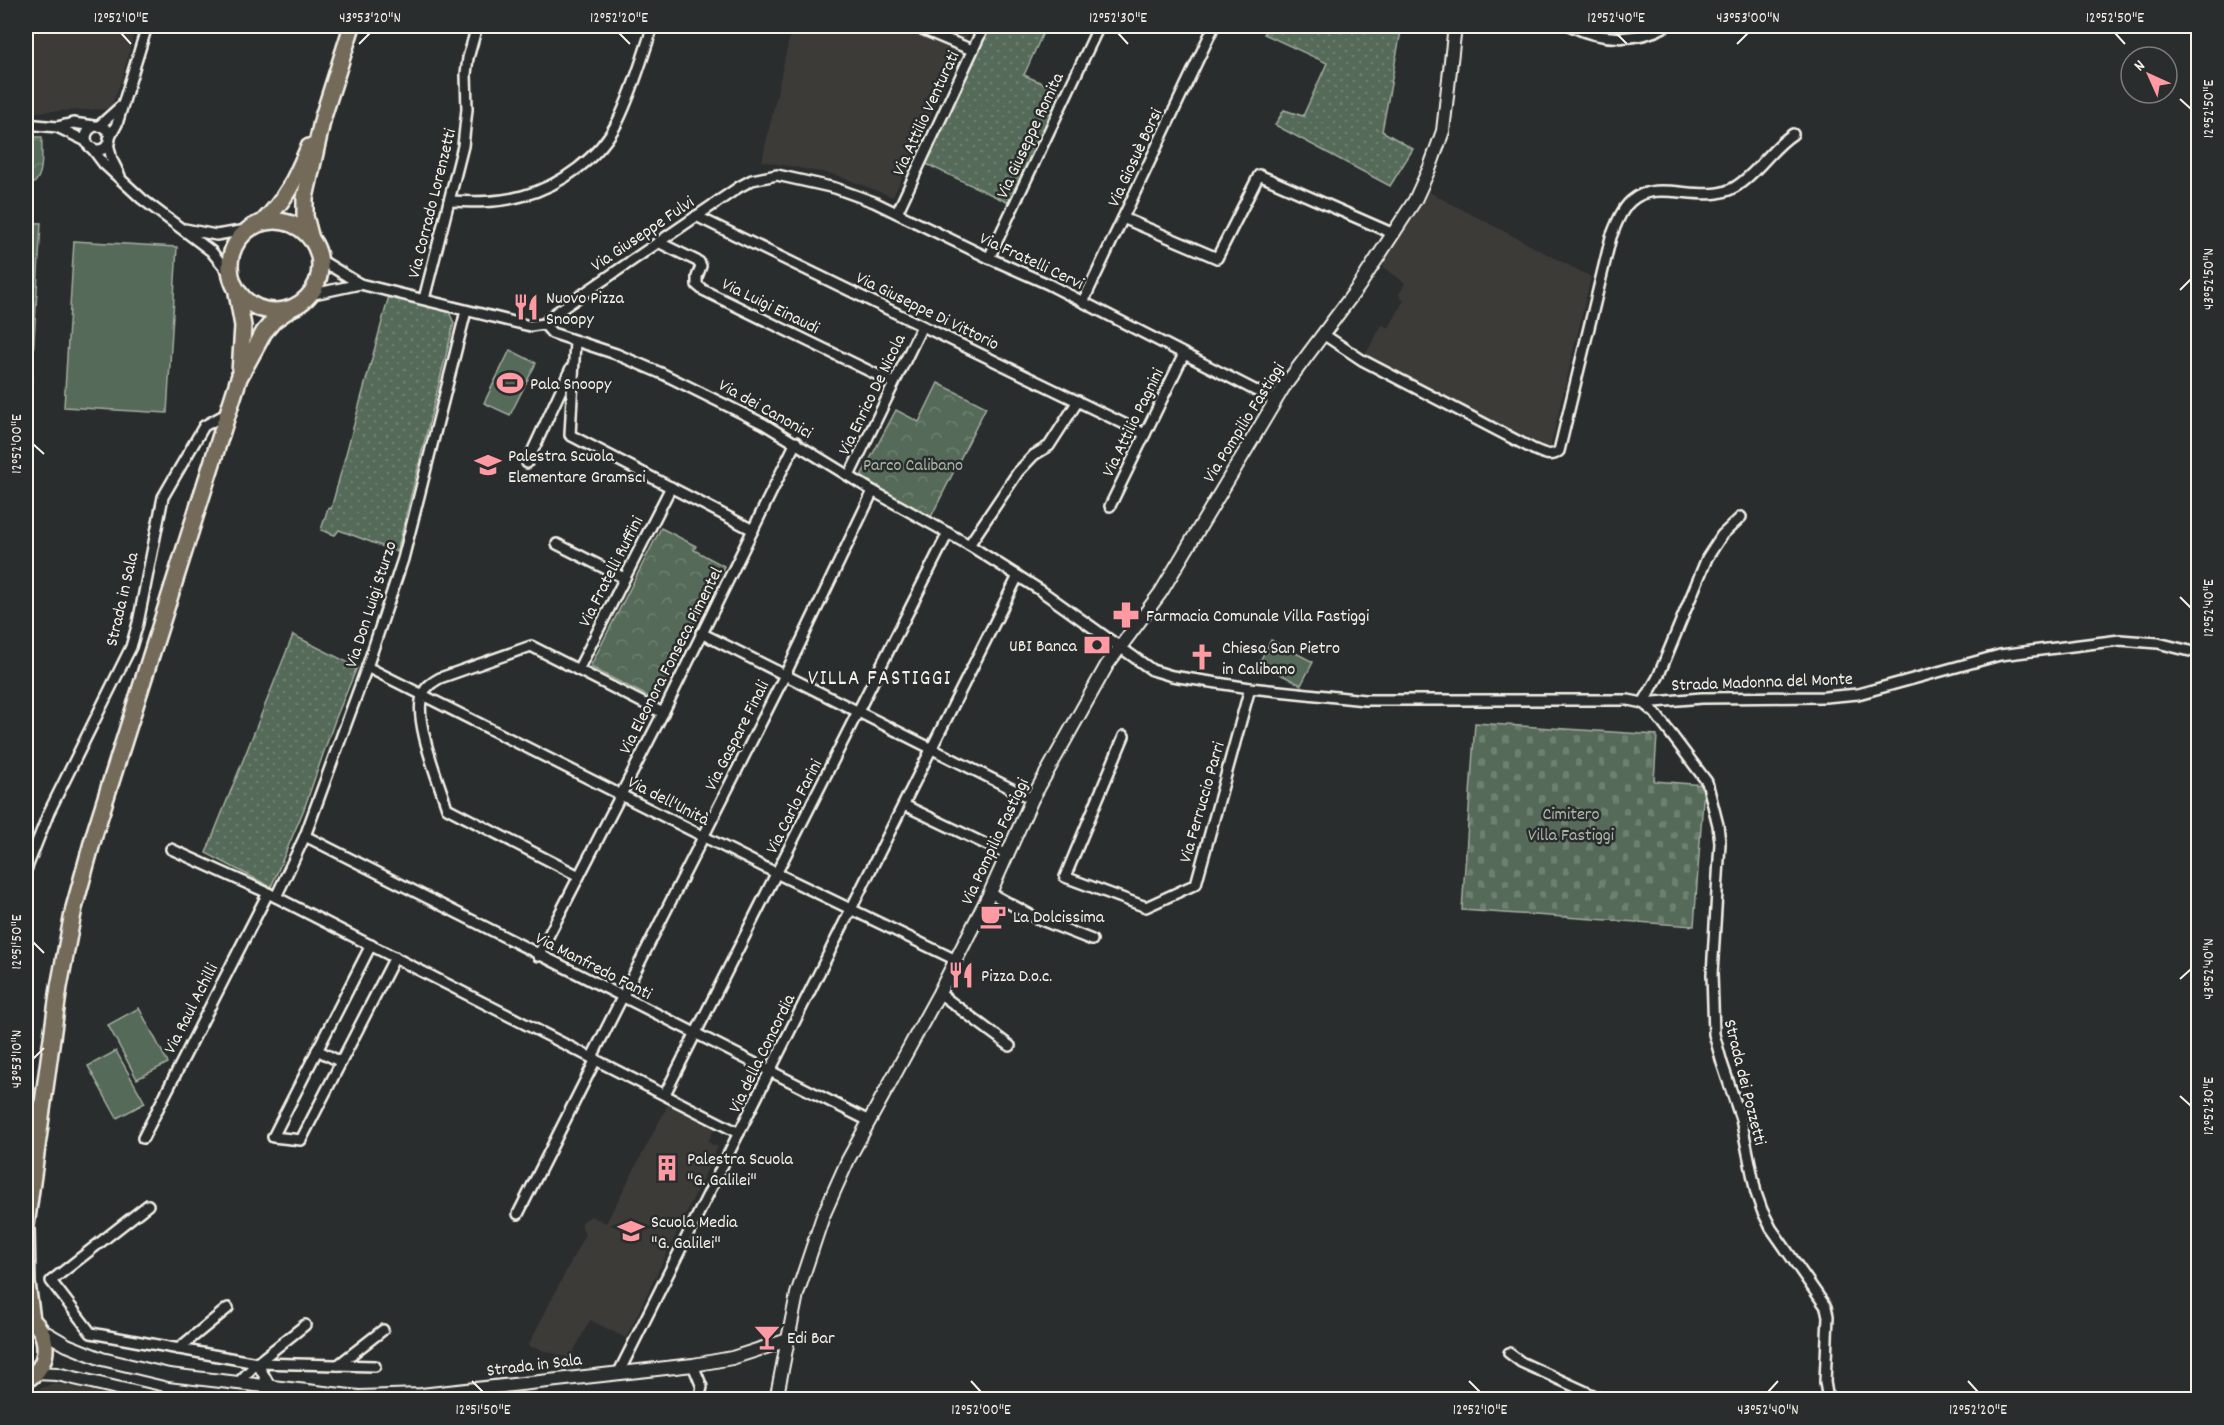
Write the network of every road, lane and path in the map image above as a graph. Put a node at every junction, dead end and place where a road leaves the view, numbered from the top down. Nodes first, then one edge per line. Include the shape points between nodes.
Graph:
1 (147, 26) edge
2 (352, 26) edge
3 (476, 26) edge
4 (653, 26) edge
5 (659, 26) edge
6 (915, 26) edge
7 (984, 26) edge
8 (1099, 26) edge
9 (1214, 26) edge
10 (1455, 26) edge
11 (1571, 26) edge
12 (1666, 26) edge
13 (972, 50) junction
14 (642, 59) junction
15 (122, 105) junction
16 (323, 117) junction
17 (26, 124) edge
18 (96, 126) junction
19 (57, 127) junction
20 (1793, 134) dead end
21 (109, 141) junction
22 (89, 145) junction
23 (764, 176) joint
24 (122, 181) junction
25 (448, 201) junction
26 (897, 213) junction
27 (696, 216) junction
28 (1123, 218) junction
29 (263, 222) junction
30 (180, 228) junction
31 (248, 230) junction
32 (1394, 234) junction
33 (312, 240) junction
34 (658, 242) junction
35 (989, 258) junction
36 (319, 259) junction
37 (230, 274) junction
38 (360, 284) junction
39 (236, 290) junction
40 (309, 295) junction
41 (424, 299) junction
42 (1083, 302) junction
43 (290, 309) junction
44 (466, 311) junction
45 (544, 324) junction
46 (921, 326) junction
47 (1323, 334) junction
48 (575, 341) junction
49 (1184, 354) junction
50 (573, 363) junction
51 (239, 378) junction
52 (894, 383) junction
53 (1276, 400) junction
54 (1078, 401) junction
55 (228, 413) junction
56 (1145, 434) junction
57 (796, 442) junction
58 (527, 463) dead end
59 (849, 476) junction
60 (671, 487) junction
61 (873, 491) junction
62 (1110, 506) dead end
63 (1741, 517) dead end
64 (753, 530) junction
65 (948, 533) junction
66 (557, 544) dead end
67 (969, 545) junction
68 (1018, 576) junction
69 (624, 578) junction
70 (701, 633) junction
71 (1120, 647) junction
72 (2199, 653) edge
73 (367, 668) junction
74 (578, 670) junction
75 (784, 675) junction
76 (1250, 688) junction
77 (423, 694) junction
78 (1643, 703) junction
79 (860, 712) junction
80 (663, 713) junction
81 (1124, 736) dead end
82 (932, 749) junction
83 (621, 793) junction
84 (1032, 799) junction
85 (904, 805) junction
86 (305, 836) junction
87 (704, 836) junction
88 (171, 849) dead end
89 (1008, 855) junction
90 (26, 870) edge
91 (778, 874) junction
92 (579, 876) junction
93 (990, 894) junction
94 (272, 895) junction
95 (851, 909) junction
96 (1092, 940) dead end
97 (371, 945) junction
98 (538, 956) junction
99 (395, 957) junction
100 (956, 960) junction
101 (939, 993) junction
102 (622, 998) junction
103 (695, 1035) junction
104 (1010, 1046) dead end
105 (317, 1050) junction
106 (594, 1058) junction
107 (341, 1062) junction
108 (770, 1072) junction
109 (665, 1094) junction
110 (868, 1121) junction
111 (739, 1133) junction
112 (143, 1138) dead end
113 (148, 1205) dead end
114 (518, 1214) dead end
115 (26, 1226) edge
116 (228, 1308) dead end
117 (33, 1322) edge
118 (305, 1325) dead end
119 (383, 1330) dead end
120 (788, 1340) junction
121 (178, 1349) junction
122 (1509, 1353) dead end
123 (257, 1363) junction
124 (338, 1365) junction
125 (693, 1365) junction
126 (375, 1366) dead end
127 (619, 1372) junction
128 (30, 1376) edge
129 (237, 1384) junction
130 (271, 1388) junction
131 (417, 1397) edge
132 (363, 1398) edge
133 (168, 1400) edge
134 (696, 1400) edge
135 (776, 1400) edge
136 (1604, 1400) edge
137 (1828, 1400) edge

1 - 15 street
2 - 16 main road
3 - 25 street, Via Corrado Lorenzetti via 466,74 464,146
4 - 14 street
5 - 14 street
6 - 13 street
7 - 13 street, Via Attilio Venturati
8 - 35 street, Via Giuseppe Romita
9 - 28 street, Via Giosuè Borsi
10 - 32 street, Via Pompilio Fastiggi via 1443,131 1415,200
11 - 12 street via 1599,36 1634,38
13 - 26 street, Via Attilio Venturati
14 - 25 street via 618,123 590,158 571,173 523,196 498,201
15 - 18 street
15 - 21 street
16 - 29 main road via 289,192
16 - 33 main road via 305,198
17 - 19 street
18 - 19 street via 73,123
18 - 21 street via 107,130
18 - 22 street via 87,132
19 - 22 street
20 - 47 street via 1734,188 1714,195 1656,191 1642,194 1622,212 1611,237 1556,454 1533,449 1362,360
21 - 22 street via 101,149
21 - 24 street via 112,160
22 - 24 street
23 - 26 street, Via Fratelli Cervi via 777,175 835,188
23 - 27 street, Via Giuseppe Fulvi via 739,187
24 - 30 street
25 - 41 street, Via Corrado Lorenzetti
26 - 35 street, Via Fratelli Cervi
27 - 34 street, Via Giuseppe Fulvi
27 - 46 street, Via Giuseppe Di Vittorio
28 - 32 street via 1217,258 1259,175
28 - 42 street, Via Giosuè Borsi
29 - 31 main road
29 - 33 main road via 290,223
30 - 31 street via 216,235
30 - 37 street via 211,251
31 - 37 main road via 232,249
32 - 47 street, Via Pompilio Fastiggi
33 - 36 main road
34 - 45 street, Via Giuseppe Fulvi
34 - 52 street, Via Luigi Einaudi via 699,262 697,285 703,290
35 - 42 street, Via Fratelli Cervi
36 - 38 street, Via dei Canonici
36 - 40 main road via 318,278
37 - 39 main road
38 - 40 street, Via dei Canonici
38 - 41 street, Via dei Canonici
39 - 43 main road via 260,309
39 - 51 main road via 243,326
40 - 43 main road
41 - 44 street, Via dei Canonici
42 - 49 street, Via Fratelli Cervi
43 - 51 main road via 264,332
44 - 45 street, Via dei Canonici via 530,326
44 - 73 street, Via Don Luigi Sturzo via 403,559
45 - 48 street, Via dei Canonici via 552,333
46 - 52 street, Via Enrico De Nicola
46 - 54 street, Via Giuseppe Di Vittorio
47 - 53 street, Via Pompilio Fastiggi
48 - 50 street
48 - 57 street, Via dei Canonici via 663,374
49 - 53 street, Via Fratelli Cervi
49 - 56 street, Via Attilio Pagnini
50 - 58 street
50 - 60 street via 570,435
51 - 55 main road
52 - 59 street, Via Enrico De Nicola
53 - 71 street, Via Pompilio Fastiggi via 1161,592
54 - 56 street, Via Giuseppe Di Vittorio
54 - 67 street via 1049,446 1018,472
55 - 90 street, Strada in Sala via 204,426 163,497 131,647 49,812
55 - 115 main road via 74,908 59,987
56 - 62 street, Via Attilio Pagnini
57 - 59 street, Via dei Canonici
57 - 64 street, Via Eleonora Fonseca Pimentel
59 - 61 street, Via dei Canonici
60 - 64 street
60 - 69 street, Via Fratelli Ruffini
61 - 65 street, Via dei Canonici
61 - 75 street, Via Gaspare Finali
63 - 78 street, Strada Madonna del Monte via 1722,535 1707,558 1658,677
64 - 70 street, Via Eleonora Fonseca Pimentel
65 - 67 street, Via dei Canonici
65 - 79 street, Via Carlo Farini
66 - 69 street
67 - 68 street, Via dei Canonici
68 - 71 street, Via dei Canonici
68 - 82 street, Via della Concordia
69 - 74 street, Via Fratelli Ruffini
70 - 75 street
70 - 80 street, Via Eleonora Fonseca Pimentel
71 - 76 street, Strada Madonna del Monte via 1152,670
71 - 84 street, Via Pompilio Fastiggi
72 - 78 street, Strada Madonna del Monte via 2158,643 2120,640 2000,655 1858,694
73 - 77 street, Via dell'Unità
73 - 86 street, Via Don Luigi Sturzo
74 - 77 street via 531,646 440,678
74 - 80 street
75 - 79 street
75 - 87 street, Via Gaspare Finali
76 - 78 street, Strada Madonna del Monte via 1365,700
76 - 81 street, Via Ferruccio Parri via 1196,884 1146,907 1065,877
77 - 83 street, Via dell'Unità
77 - 92 street via 420,718 447,807
78 - 137 street, Strada dei Pozzetti via 1655,713 1707,782 1720,843 1712,974 1714,1034 1741,1119 1762,1210 1826,1307
79 - 82 street
79 - 91 street, Via Carlo Farini
80 - 83 street, Via Eleonora Fonseca Pimentel
82 - 84 street
82 - 85 street, Via della Concordia
83 - 87 street, Via dell'Unità
83 - 92 street, Via Eleonora Fonseca Pimentel
84 - 89 street, Via Pompilio Fastiggi
85 - 89 street
85 - 95 street, Via della Concordia
86 - 94 street, Via Don Luigi Sturzo
86 - 98 street, Via Manfredo Fanti
87 - 91 street, Via dell'Unità
87 - 102 street, Via Gaspare Finali
88 - 94 street
89 - 93 street, Via Pompilio Fastiggi
91 - 95 street, Via dell'Unità
91 - 103 street, Via Carlo Farini
92 - 98 street, Via Eleonora Fonseca Pimentel
93 - 96 street
93 - 100 street, Via Pompilio Fastiggi
94 - 97 street
94 - 112 street, Via Raul Achilli
95 - 100 street, Via dell'Unità
95 - 108 street, Via della Concordia
97 - 99 street
97 - 105 street
98 - 102 street, Via Manfredo Fanti
99 - 106 street
99 - 107 street
100 - 101 street, Via Pompilio Fastiggi
101 - 104 street
101 - 110 street, Via Pompilio Fastiggi
102 - 103 street, Via Manfredo Fanti
102 - 106 street, Via Gaspare Finali
103 - 108 street, Via Manfredo Fanti
103 - 109 street, Via Carlo Farini
105 - 107 street
105 - 107 street via 273,1137 301,1140
106 - 109 street
106 - 114 street
108 - 110 street, Via Manfredo Fanti
108 - 111 street, Via della Concordia
109 - 111 street
110 - 120 street, Via Pompilio Fastiggi via 823,1216 797,1294
111 - 127 street, Via della Concordia
113 - 121 street via 51,1281 91,1333
115 - 117 main road via 27,1283
116 - 121 street
117 - 128 main road via 45,1341 45,1353 42,1364
117 - 129 street, Strada in Sala via 67,1345 102,1359 169,1375
118 - 123 street
119 - 124 street
120 - 125 street, Strada in Sala via 732,1358
120 - 135 street, Via Pompilio Fastiggi
121 - 123 street
122 - 136 street
123 - 124 street
123 - 129 street
123 - 130 street
124 - 126 street
125 - 127 street, Strada in Sala
125 - 134 street via 702,1387
127 - 131 street, Strada in Sala
128 - 133 street via 57,1374
129 - 130 street, Strada in Sala
130 - 132 street, Strada in Sala
131 - 132 street, Strada in Sala

